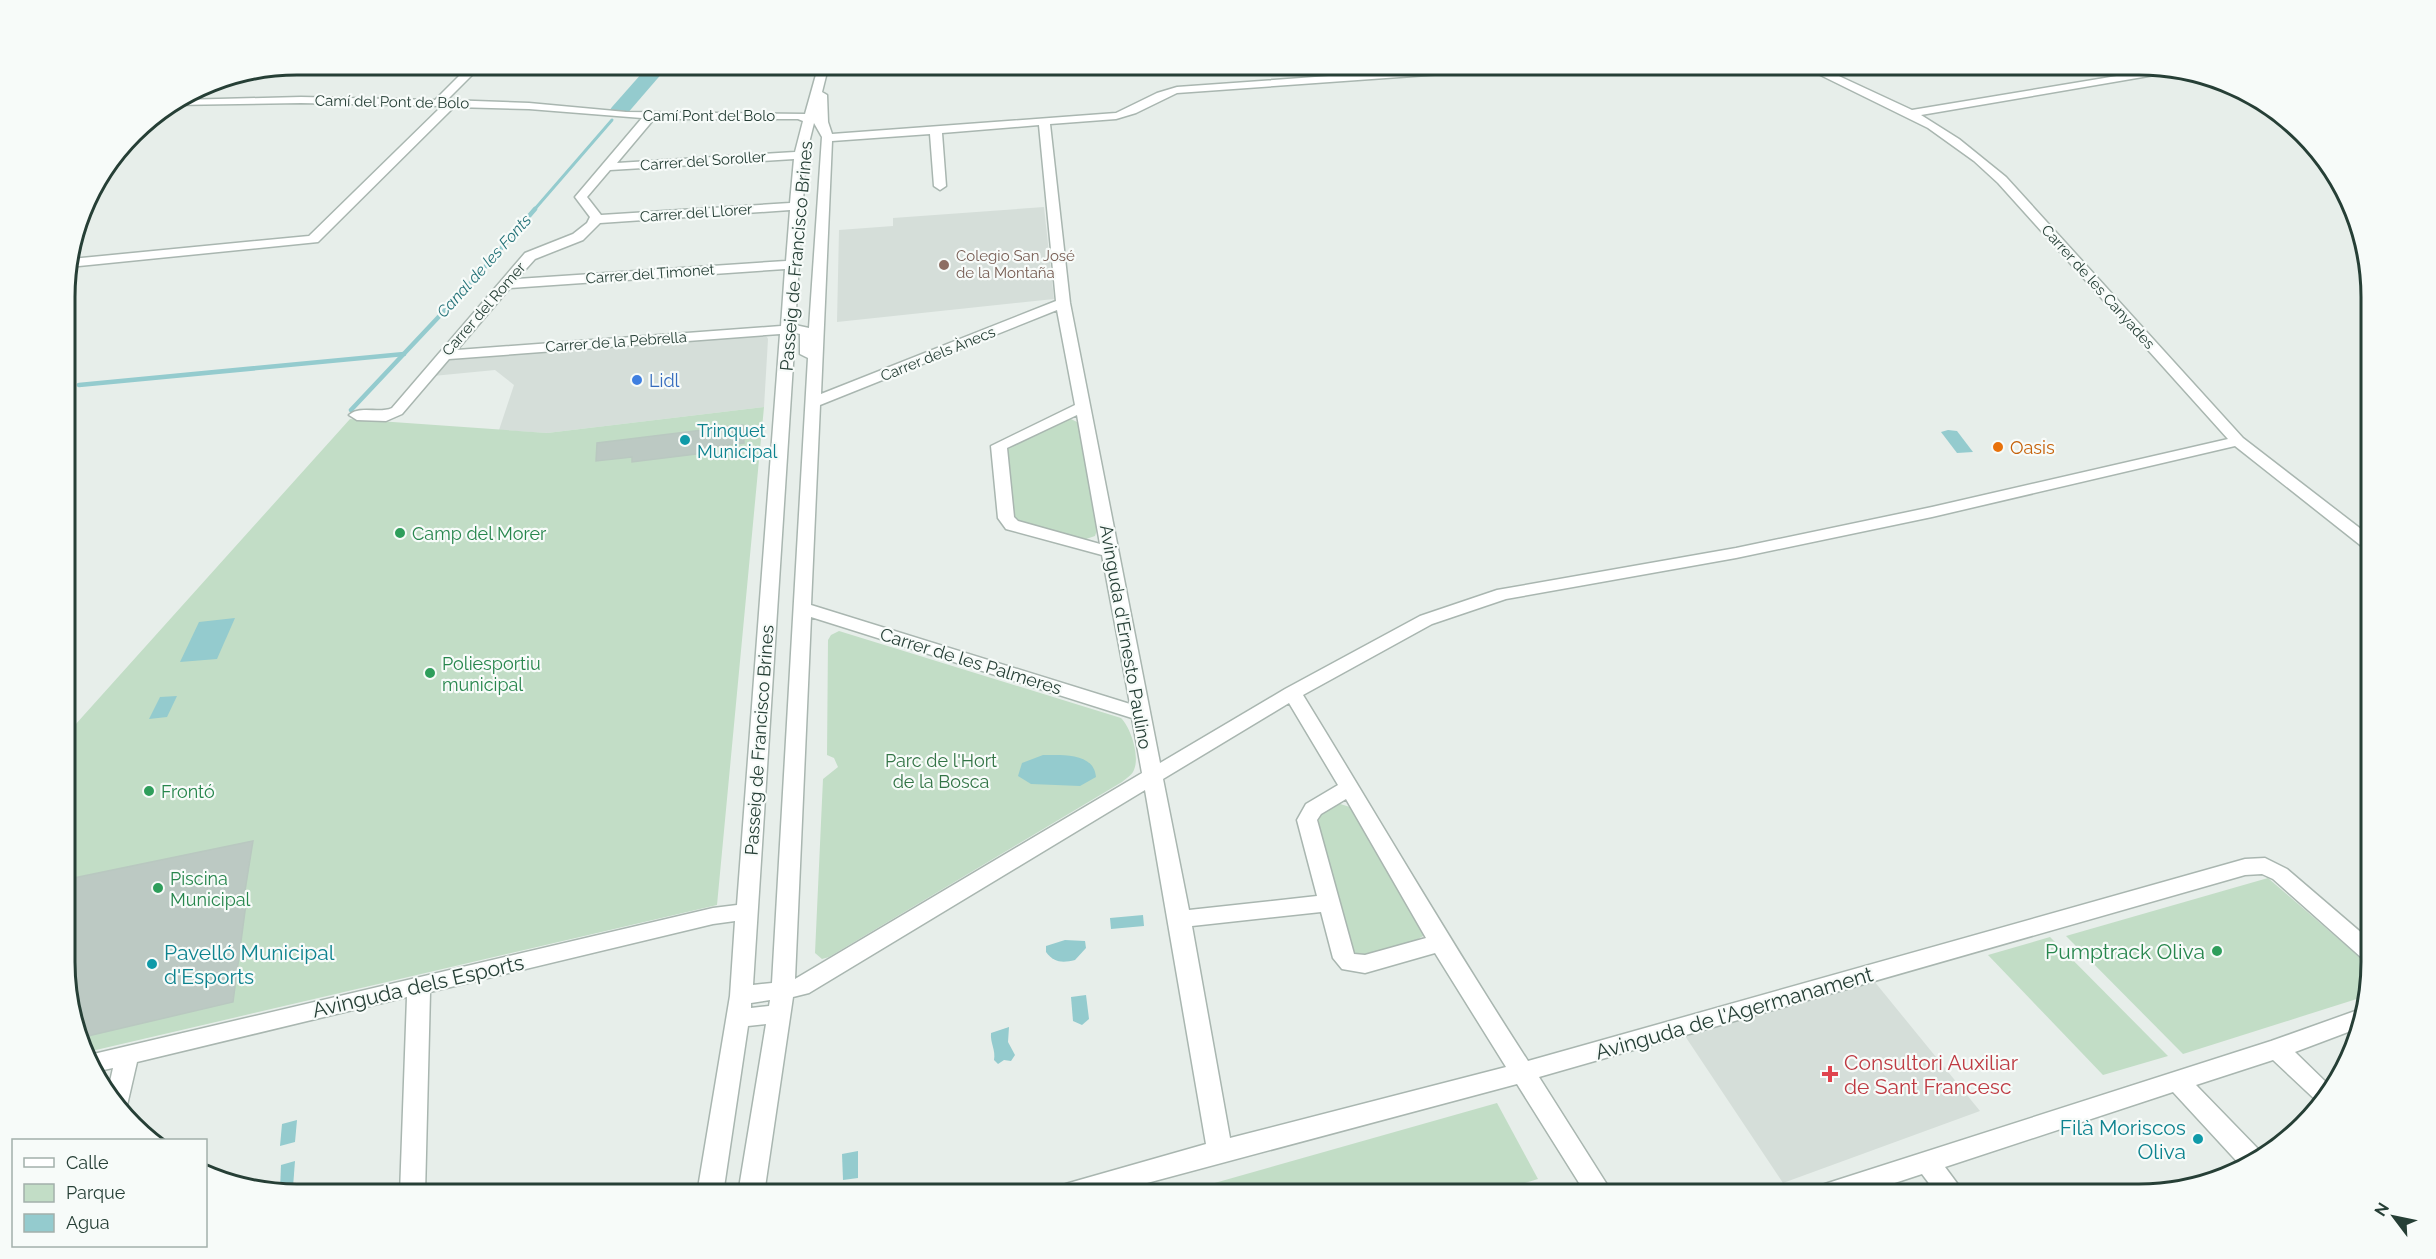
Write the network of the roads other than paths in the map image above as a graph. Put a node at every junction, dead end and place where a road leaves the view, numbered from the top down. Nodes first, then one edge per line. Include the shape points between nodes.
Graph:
1 (468, 75) edge
2 (821, 75) edge
3 (822, 75) edge
4 (1386, 75) edge
5 (1828, 75) edge
6 (2144, 75) edge
7 (190, 103) edge
8 (444, 103) junction
9 (1914, 113) junction
10 (608, 114) joint
11 (650, 116) junction
12 (809, 117) junction
13 (1044, 122) junction
14 (936, 130) junction
15 (826, 135) junction
16 (803, 144) junction
17 (606, 167) junction
18 (940, 186) dead end
19 (796, 206) junction
20 (596, 219) junction
21 (78, 262) edge
22 (794, 264) junction
23 (507, 284) junction
24 (1062, 303) junction
25 (788, 330) junction
26 (444, 355) junction
27 (814, 370) junction
28 (812, 403) junction
29 (1084, 406) junction
30 (357, 416) dead end
31 (2238, 441) junction
32 (2361, 537) edge
33 (1111, 552) junction
34 (802, 608) junction
35 (1292, 693) junction
36 (1140, 714) junction
37 (1151, 777) junction
38 (1349, 788) junction
39 (1328, 903) junction
40 (747, 912) junction
41 (1180, 919) junction
42 (1440, 943) junction
43 (2361, 943) edge
44 (419, 986) junction
45 (783, 990) junction
46 (739, 1007) junction
47 (781, 1014) junction
48 (2353, 1021) edge
49 (2277, 1049) junction
50 (127, 1055) junction
51 (99, 1062) edge
52 (1524, 1072) junction
53 (2177, 1080) junction
54 (2320, 1091) edge
55 (119, 1095) edge
56 (1220, 1151) junction
57 (2248, 1155) edge
58 (1928, 1162) junction
59 (413, 1184) edge
60 (712, 1184) edge
61 (753, 1184) edge
62 (1104, 1184) edge
63 (1594, 1184) edge
64 (1859, 1184) edge
65 (1944, 1184) edge

1 - 8 street
2 - 12 street, Passeig de Francisco Brines
3 - 15 street, Passeig de Francisco Brines via 822,122
4 - 13 street, Carrer del Soroller via 1177,90 1127,114
5 - 9 street, Carrer de les Canyades
6 - 9 street
7 - 8 street, Camí del Pont de Bolo
8 - 10 street, Camí del Pont de Bolo
8 - 21 street via 313,239
9 - 31 street, Carrer de les Canyades via 1975,154 2002,180
10 - 11 street, Camí Pont del Bolo
11 - 12 street, Camí Pont del Bolo
11 - 17 street
12 - 15 street via 818,119 817,128
12 - 16 street, Passeig de Francisco Brines
13 - 14 street, Carrer del Soroller
13 - 24 street, Avinguda d'Ernesto Paulino
14 - 15 street, Carrer del Soroller
14 - 18 street
15 - 16 street, Carrer del Soroller
15 - 27 street, Passeig de Francisco Brines
16 - 17 street, Carrer del Soroller
16 - 19 street, Passeig de Francisco Brines
17 - 20 street via 580,199 591,207
19 - 20 street, Carrer del Llorer
19 - 22 street, Passeig de Francisco Brines
20 - 23 street, Carrer del Romer via 578,237 530,256
22 - 23 street, Carrer del Timonet
22 - 25 street, Passeig de Francisco Brines
23 - 26 street, Carrer del Romer
24 - 28 street, Carrer dels Ànecs
24 - 29 street, Avinguda d'Ernesto Paulino
25 - 26 street, Carrer de la Pebrella
25 - 27 street via 807,332 807,366
25 - 40 street, Passeig de Francisco Brines
26 - 30 street, Carrer del Romer via 396,411 386,416
27 - 28 street, Passeig de Francisco Brines
28 - 34 street, Passeig de Francisco Brines
29 - 33 street, Avinguda d'Ernesto Paulino
29 - 33 street via 999,446 1006,518 1012,525
31 - 32 street, Carrer de les Canyades
31 - 35 street via 1736,553 1503,594 1426,620
33 - 36 street, Avinguda d'Ernesto Paulino
34 - 36 street, Carrer de les Palmeres
34 - 45 street, Passeig de Francisco Brines
35 - 37 street
35 - 38 street
36 - 37 street, Avinguda d'Ernesto Paulino
37 - 41 street, Avinguda d'Ernesto Paulino
37 - 45 street via 801,987
38 - 39 street via 1307,816
38 - 42 street
39 - 41 street
39 - 42 street via 1344,958 1350,963 1365,964
40 - 44 street, Avinguda dels Esports via 713,916
40 - 46 street, Passeig de Francisco Brines
41 - 56 street, Avinguda d'Ernesto Paulino
42 - 52 street
43 - 52 street, Avinguda de l'Agermanament via 2280,874 2265,866 2245,867
44 - 50 street, Avinguda dels Esports
44 - 59 street
45 - 46 street
45 - 47 street, Passeig de Francisco Brines
46 - 47 street
46 - 60 street, Passeig de Francisco Brines
47 - 61 street, Passeig de Francisco Brines
48 - 49 street
49 - 53 street
49 - 54 street
50 - 51 street, Avinguda dels Esports
50 - 55 street
52 - 56 street, Avinguda de l'Agermanament
52 - 63 street
53 - 57 street
53 - 58 street
56 - 62 street, Avinguda de l'Agermanament
58 - 64 street
58 - 65 street

